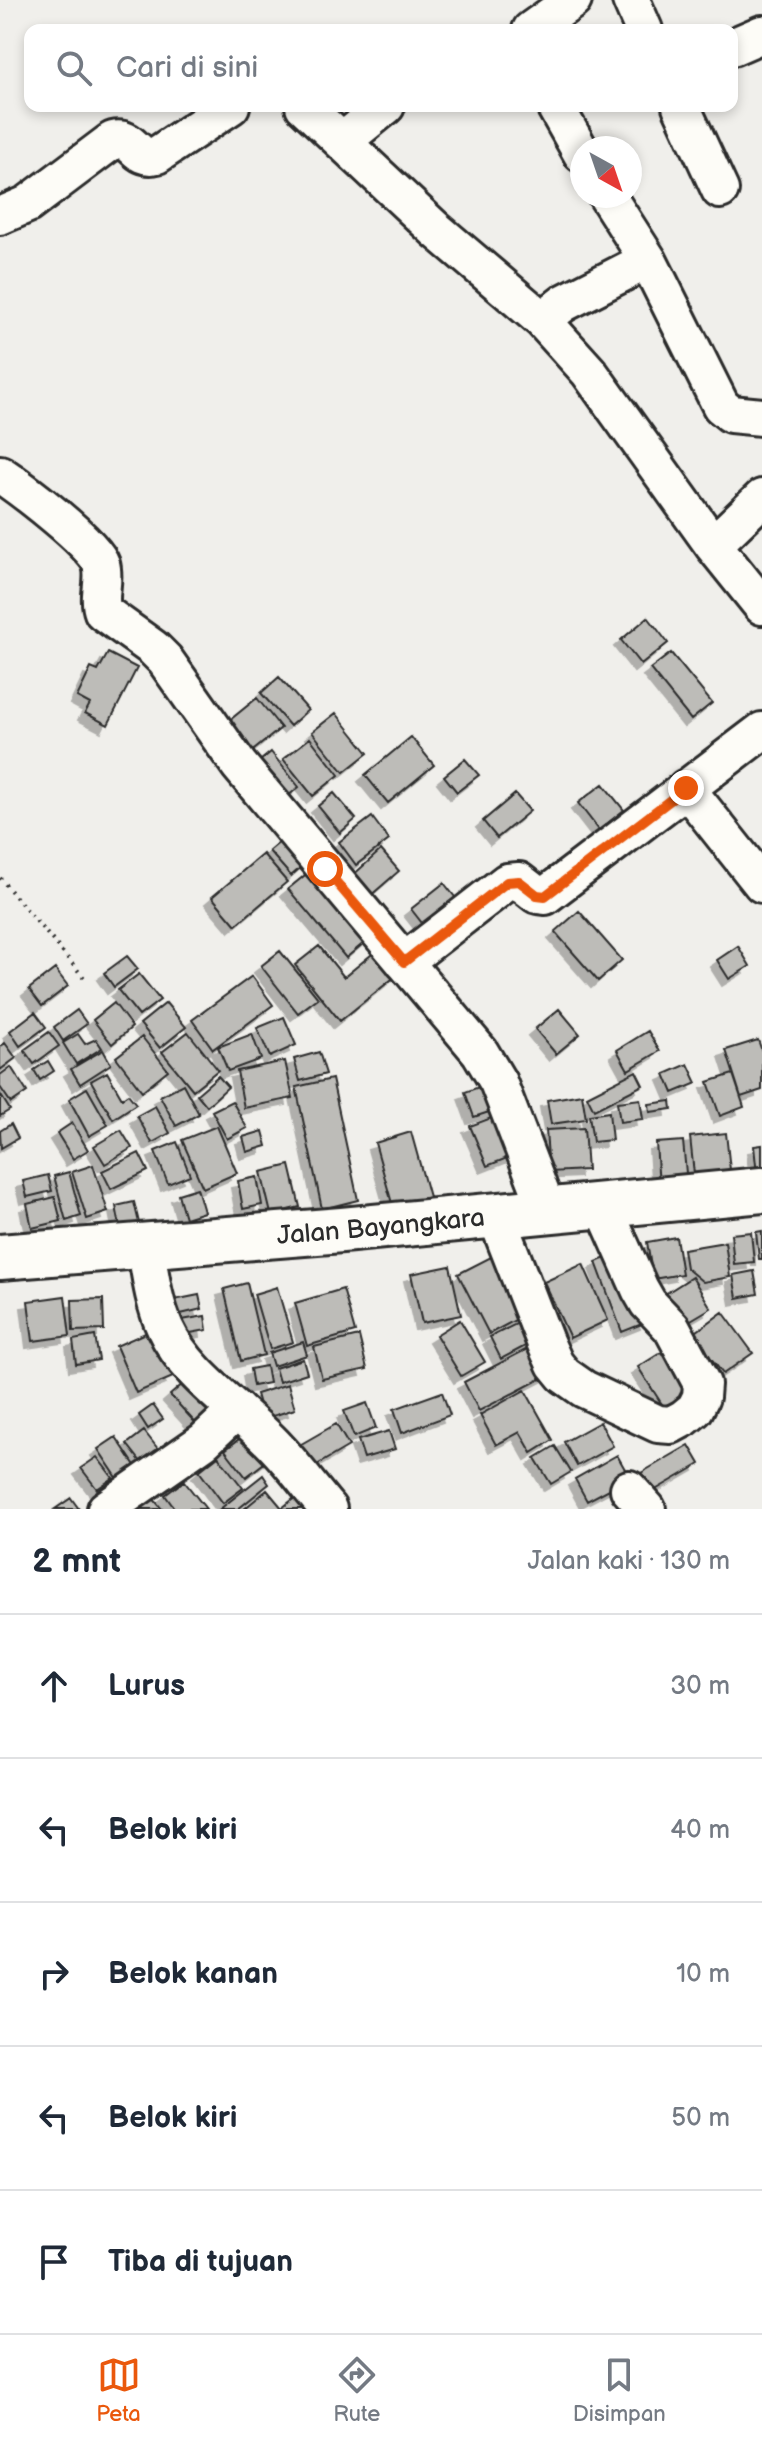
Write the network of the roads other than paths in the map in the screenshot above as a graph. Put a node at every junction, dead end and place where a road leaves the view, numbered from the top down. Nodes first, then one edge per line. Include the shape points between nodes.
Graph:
1 (573, 0) edge
2 (631, 0) edge
3 (539, 24) edge
4 (641, 24) edge
5 (762, 34) edge
6 (738, 44) edge
7 (222, 112) edge
8 (311, 112) edge
9 (379, 112) edge
10 (558, 112) edge
11 (684, 112) edge
12 (572, 136) edge
13 (343, 141) junction
14 (720, 190) dead end
15 (615, 208) edge
16 (0, 216) edge
17 (648, 260) junction
18 (542, 320) junction
19 (762, 417) edge
20 (0, 474) edge
21 (762, 498) edge
22 (713, 545) junction
23 (762, 606) edge
24 (762, 731) edge
25 (686, 788) junction
26 (762, 884) edge
27 (404, 962) junction
28 (762, 1190) edge
29 (603, 1206) junction
30 (548, 1212) junction
31 (496, 1216) junction
32 (145, 1244) junction
33 (0, 1257) edge
34 (237, 1410) junction
35 (106, 1509) edge
36 (328, 1509) edge

1 - 3 street
2 - 4 street
5 - 6 street
7 - 16 street via 157,155 147,157 121,138 113,140 28,204
8 - 13 street
9 - 13 street
10 - 12 street
11 - 14 street
13 - 18 street
15 - 17 street
17 - 18 street
17 - 19 street via 721,406 731,414
18 - 22 street via 589,372
20 - 27 street via 95,551 104,581 103,612 165,660 239,765
21 - 22 street
22 - 23 street
24 - 25 street
25 - 26 street
25 - 27 street via 545,896 519,881 507,882
27 - 30 street via 480,1052 498,1082
28 - 29 highway, Jalan Bayangkara
29 - 30 highway, Jalan Bayangkara
29 - 31 street via 640,1289 672,1328 702,1384 695,1409 671,1425 619,1407 564,1375 546,1344
30 - 31 highway, Jalan Bayangkara
31 - 32 highway, Jalan Bayangkara
32 - 33 highway, Jalan Bayangkara
32 - 34 street via 155,1300 176,1348
34 - 35 street via 204,1441
34 - 36 street

